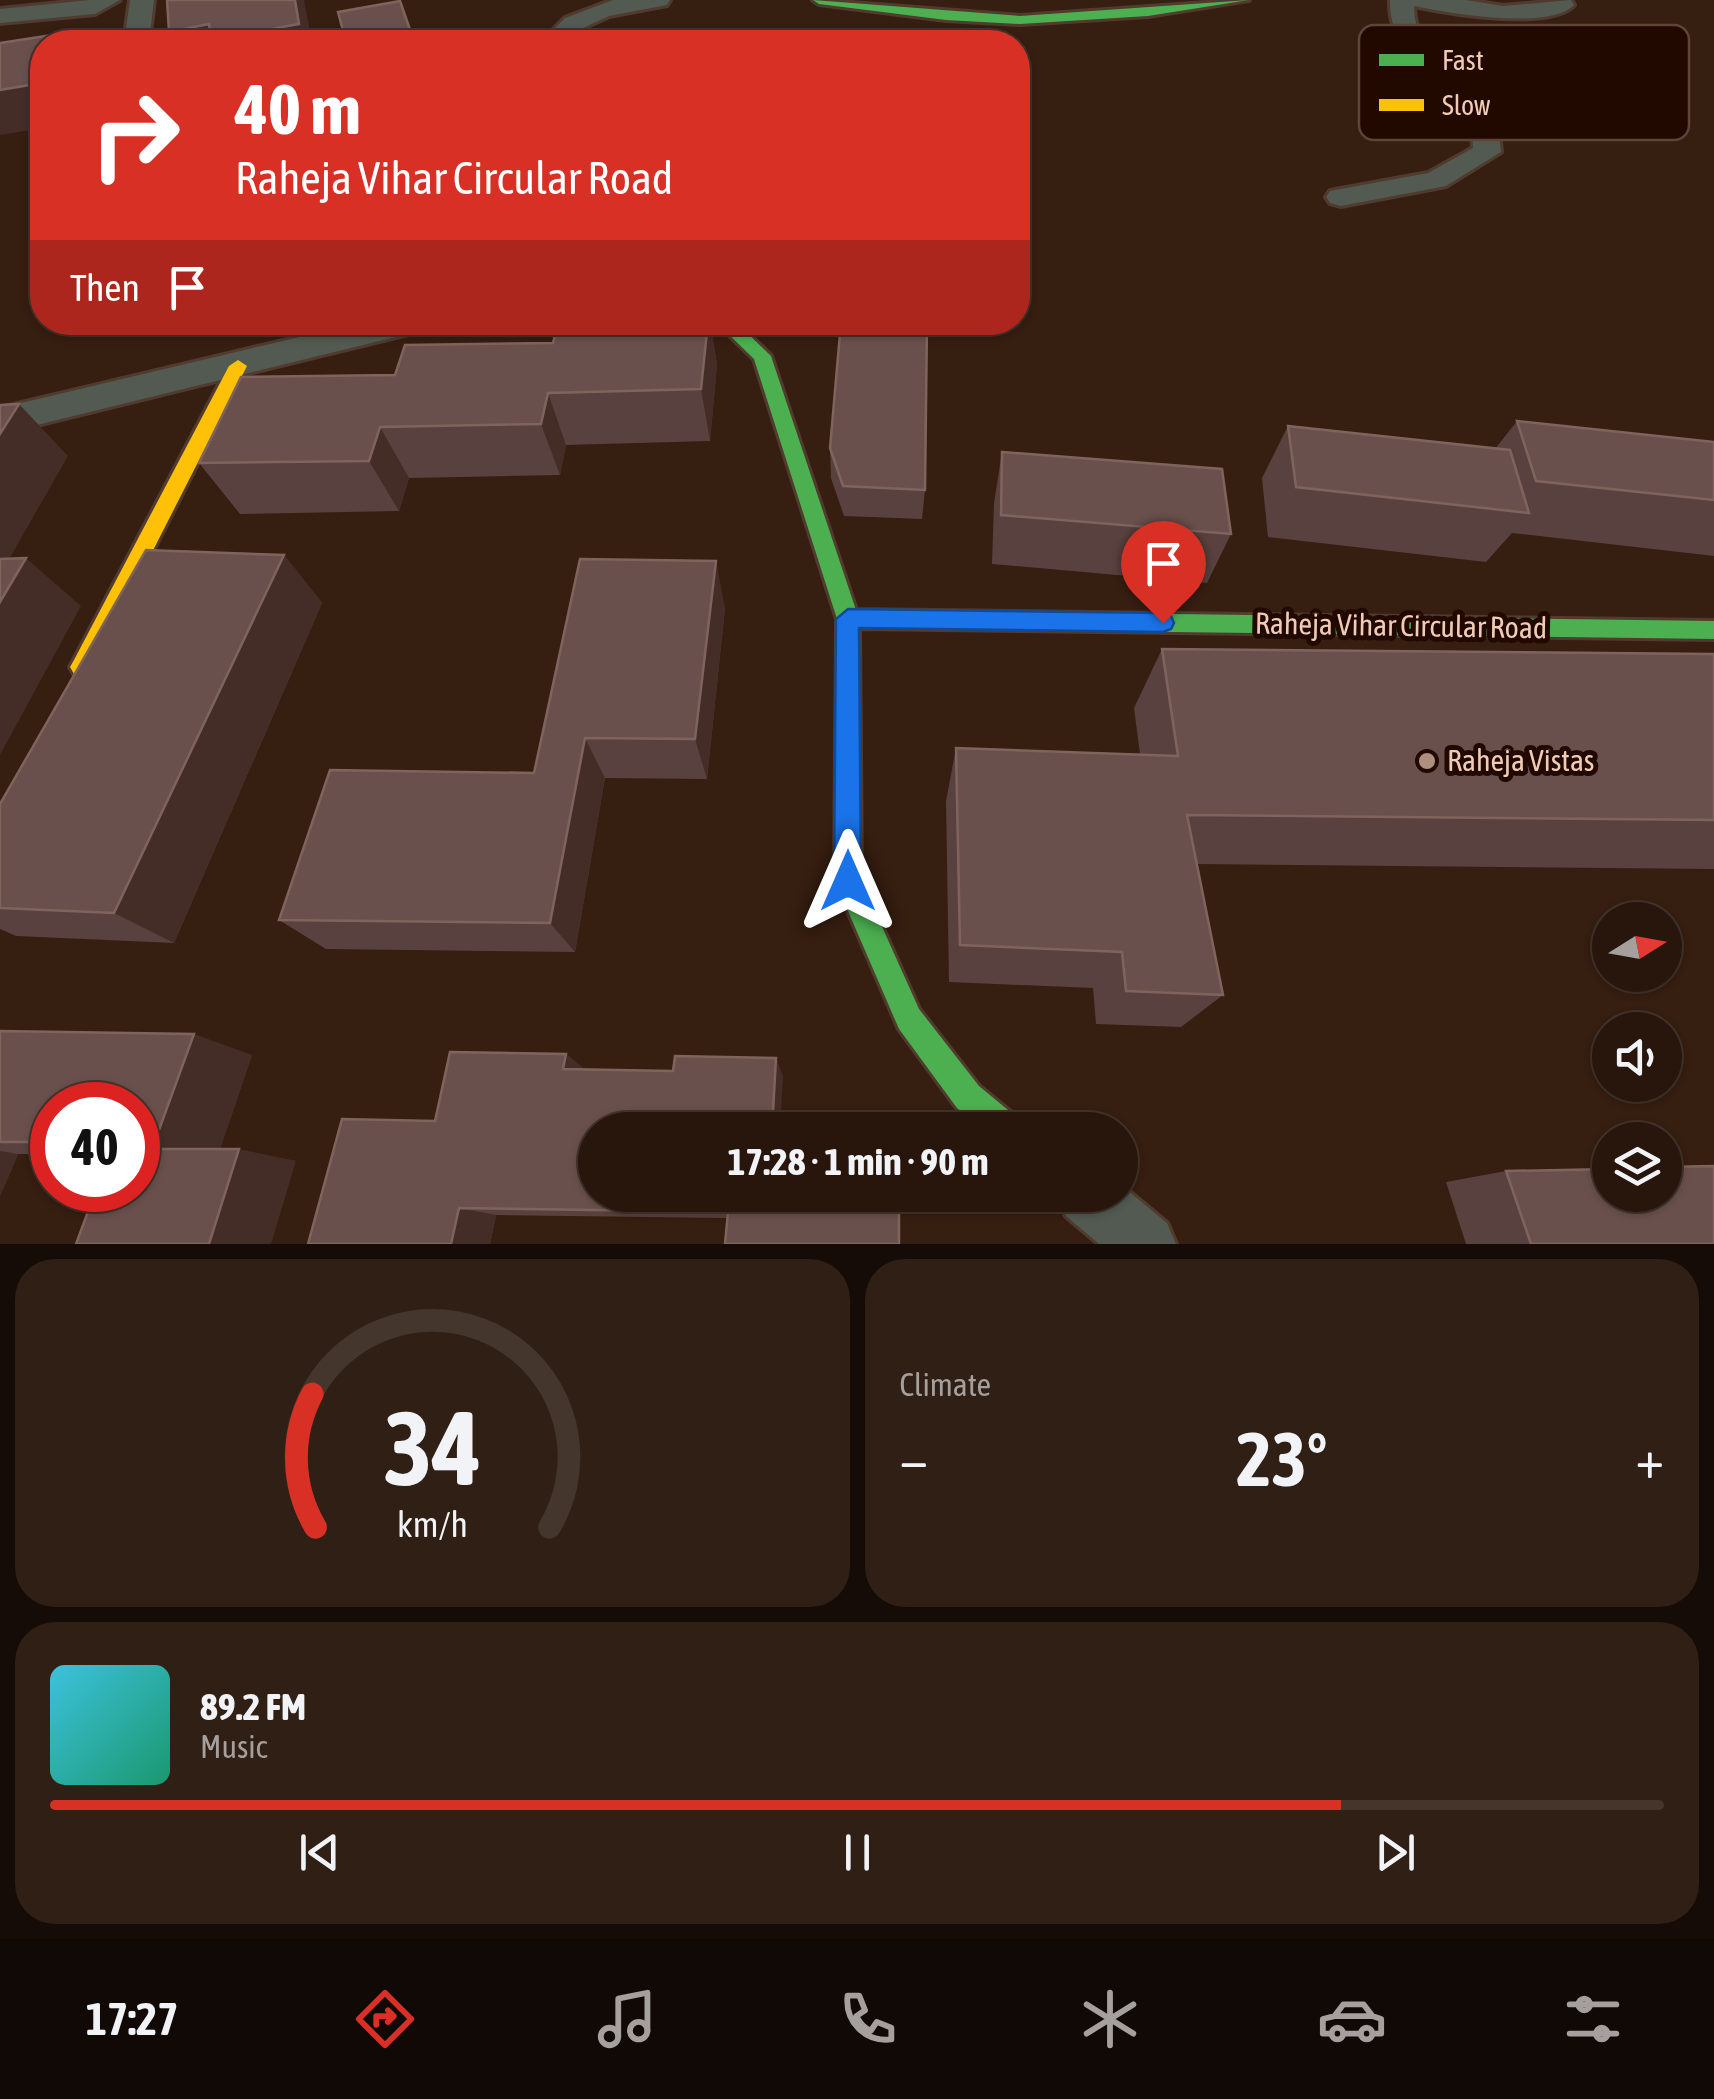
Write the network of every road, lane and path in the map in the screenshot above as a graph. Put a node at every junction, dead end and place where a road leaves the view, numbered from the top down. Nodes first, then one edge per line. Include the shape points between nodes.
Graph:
1 (108, 0) edge
2 (142, 0) edge
3 (658, 0) edge
4 (819, 0) edge
5 (1402, 0) edge
6 (1418, 0) edge
7 (1229, 1) edge
8 (1562, 5) dead end
9 (0, 16) edge
10 (1406, 25) edge
11 (139, 30) edge
12 (562, 30) edge
13 (1486, 140) edge
14 (1341, 196) dead end
15 (361, 335) edge
16 (739, 335) edge
17 (238, 366) junction
18 (0, 421) edge
19 (848, 619) junction
20 (1714, 630) edge
21 (73, 684) edge
22 (986, 1112) edge
23 (1107, 1212) edge
24 (1146, 1244) edge

1 - 9 street via 95,8
2 - 11 street
3 - 12 street via 601,12
4 - 7 street via 978,18 1099,15
5 - 10 street
6 - 8 street via 1502,13
13 - 14 street via 1488,152 1436,180
15 - 17 street
16 - 19 street via 762,356
17 - 18 street
17 - 21 street
19 - 20 street, Raheja Vihar Circular Road
19 - 22 street via 848,881 909,1019
23 - 24 street

